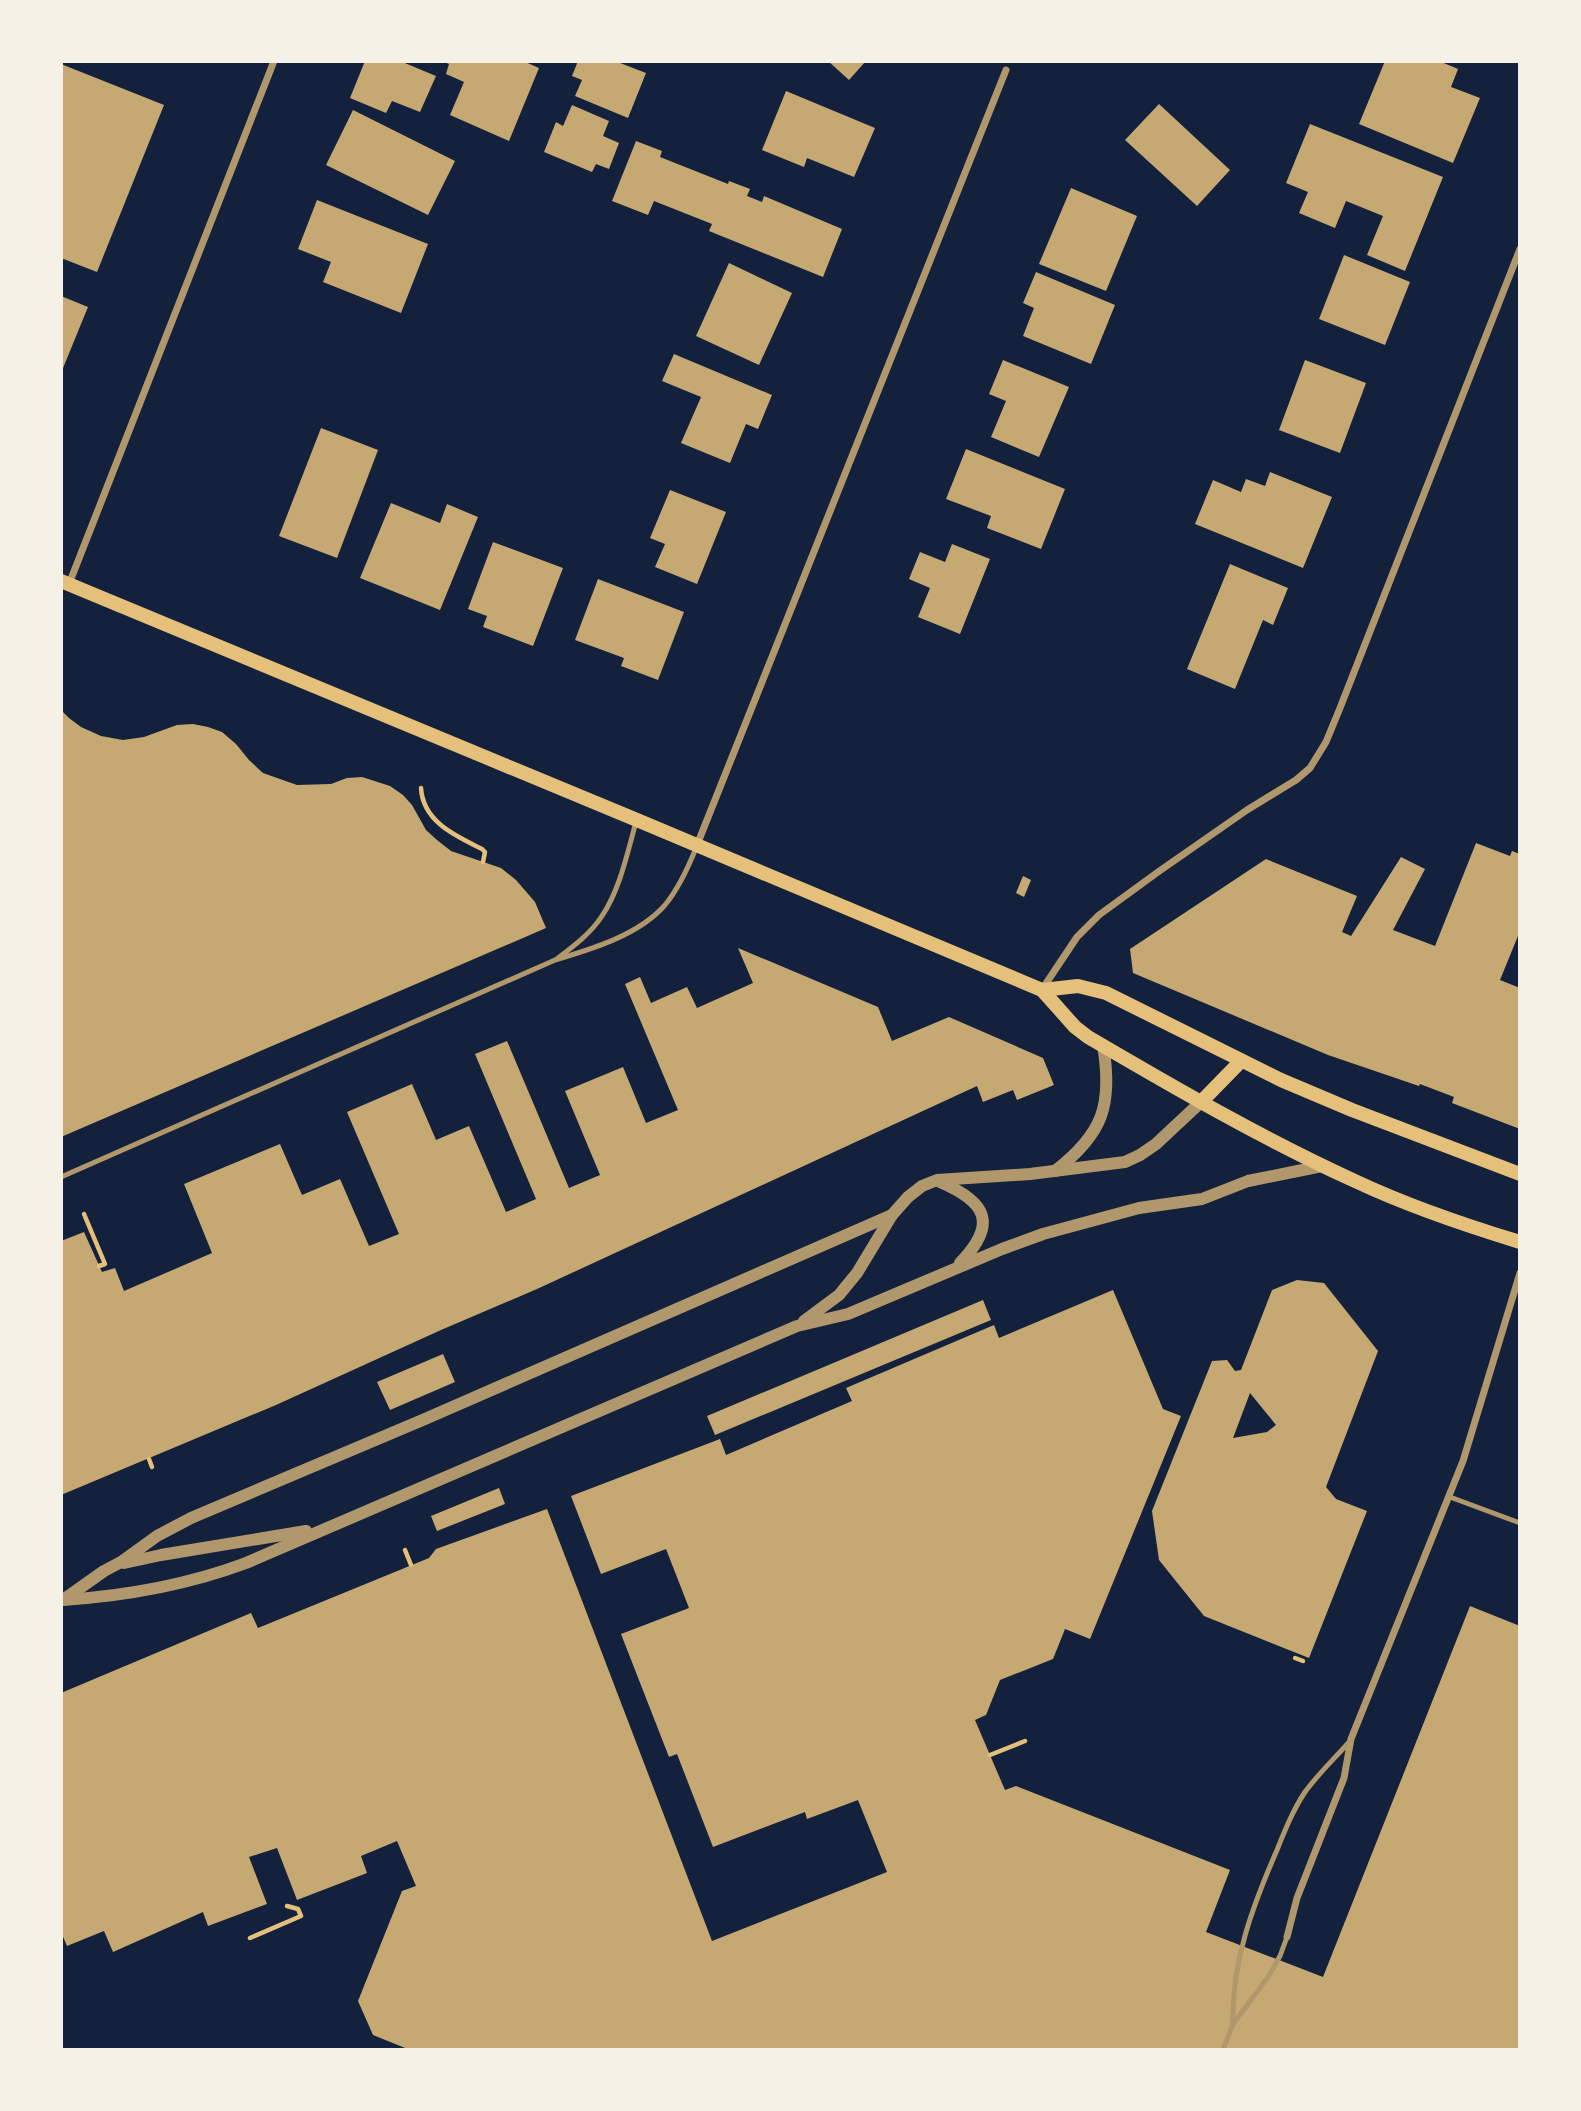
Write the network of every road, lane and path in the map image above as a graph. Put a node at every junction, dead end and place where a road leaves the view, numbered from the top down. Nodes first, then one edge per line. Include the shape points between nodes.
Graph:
1 (274, 61) edge
2 (1006, 70) dead end
3 (1520, 249) edge
4 (65, 582) edge
5 (421, 788) dead end
6 (637, 820) junction
7 (697, 845) junction
8 (483, 862) dead end
9 (555, 960) junction
10 (1042, 990) junction
11 (1103, 1045) junction
12 (1241, 1061) junction
13 (1202, 1101) junction
14 (1322, 1166) junction
15 (1055, 1171) junction
16 (1520, 1174) edge
17 (61, 1177) edge
18 (937, 1180) junction
19 (84, 1214) dead end
20 (892, 1215) junction
21 (1520, 1242) edge
22 (99, 1266) dead end
23 (955, 1268) junction
24 (1520, 1273) edge
25 (797, 1326) junction
26 (149, 1459) dead end
27 (152, 1468) dead end
28 (1450, 1497) junction
29 (1520, 1523) edge
30 (331, 1526) junction
31 (405, 1550) dead end
32 (411, 1565) dead end
33 (111, 1568) junction
34 (62, 1600) edge
35 (1295, 1658) dead end
36 (1303, 1661) dead end
37 (1352, 1739) junction
38 (1025, 1741) dead end
39 (990, 1755) dead end
40 (287, 1906) dead end
41 (1287, 1937) joint
42 (250, 1938) dead end
43 (1233, 2024) junction
44 (1223, 2050) edge

1 - 4 street
2 - 7 street
3 - 10 street via 1319,755 1296,780 1098,915 1077,937
4 - 6 main road
5 - 8 path via 436,821 453,836 482,849
6 - 7 main road
6 - 9 lane via 608,906 590,930
7 - 9 lane via 672,895 652,917 614,939
7 - 10 main road
9 - 17 lane
10 - 11 main road via 1075,1027
10 - 12 main road via 1078,986 1106,993
11 - 13 main road
11 - 15 street via 1107,1089 1100,1119 1083,1147
12 - 13 main road
12 - 16 main road via 1352,1110
13 - 14 main road
13 - 15 street via 1140,1155 1116,1164
14 - 21 main road via 1428,1211
14 - 23 street via 1248,1181 1202,1199 1098,1218
15 - 18 street
18 - 20 street via 915,1191
18 - 23 street via 970,1198 984,1221 976,1246
19 - 22 path via 105,1264
20 - 25 street via 851,1281 832,1302
20 - 33 street via 191,1518
23 - 25 street via 848,1314
24 - 28 street
25 - 30 street
26 - 27 path
28 - 29 lane
28 - 37 street
30 - 33 street
30 - 34 street via 261,1558 200,1578 125,1595
31 - 32 path
33 - 34 street
35 - 36 path
37 - 41 street via 1343,1778 1297,1898
37 - 43 lane via 1302,1796 1257,1896 1234,1981
38 - 39 path
40 - 42 path via 298,1909 301,1916
41 - 43 lane via 1268,1977
43 - 44 lane

